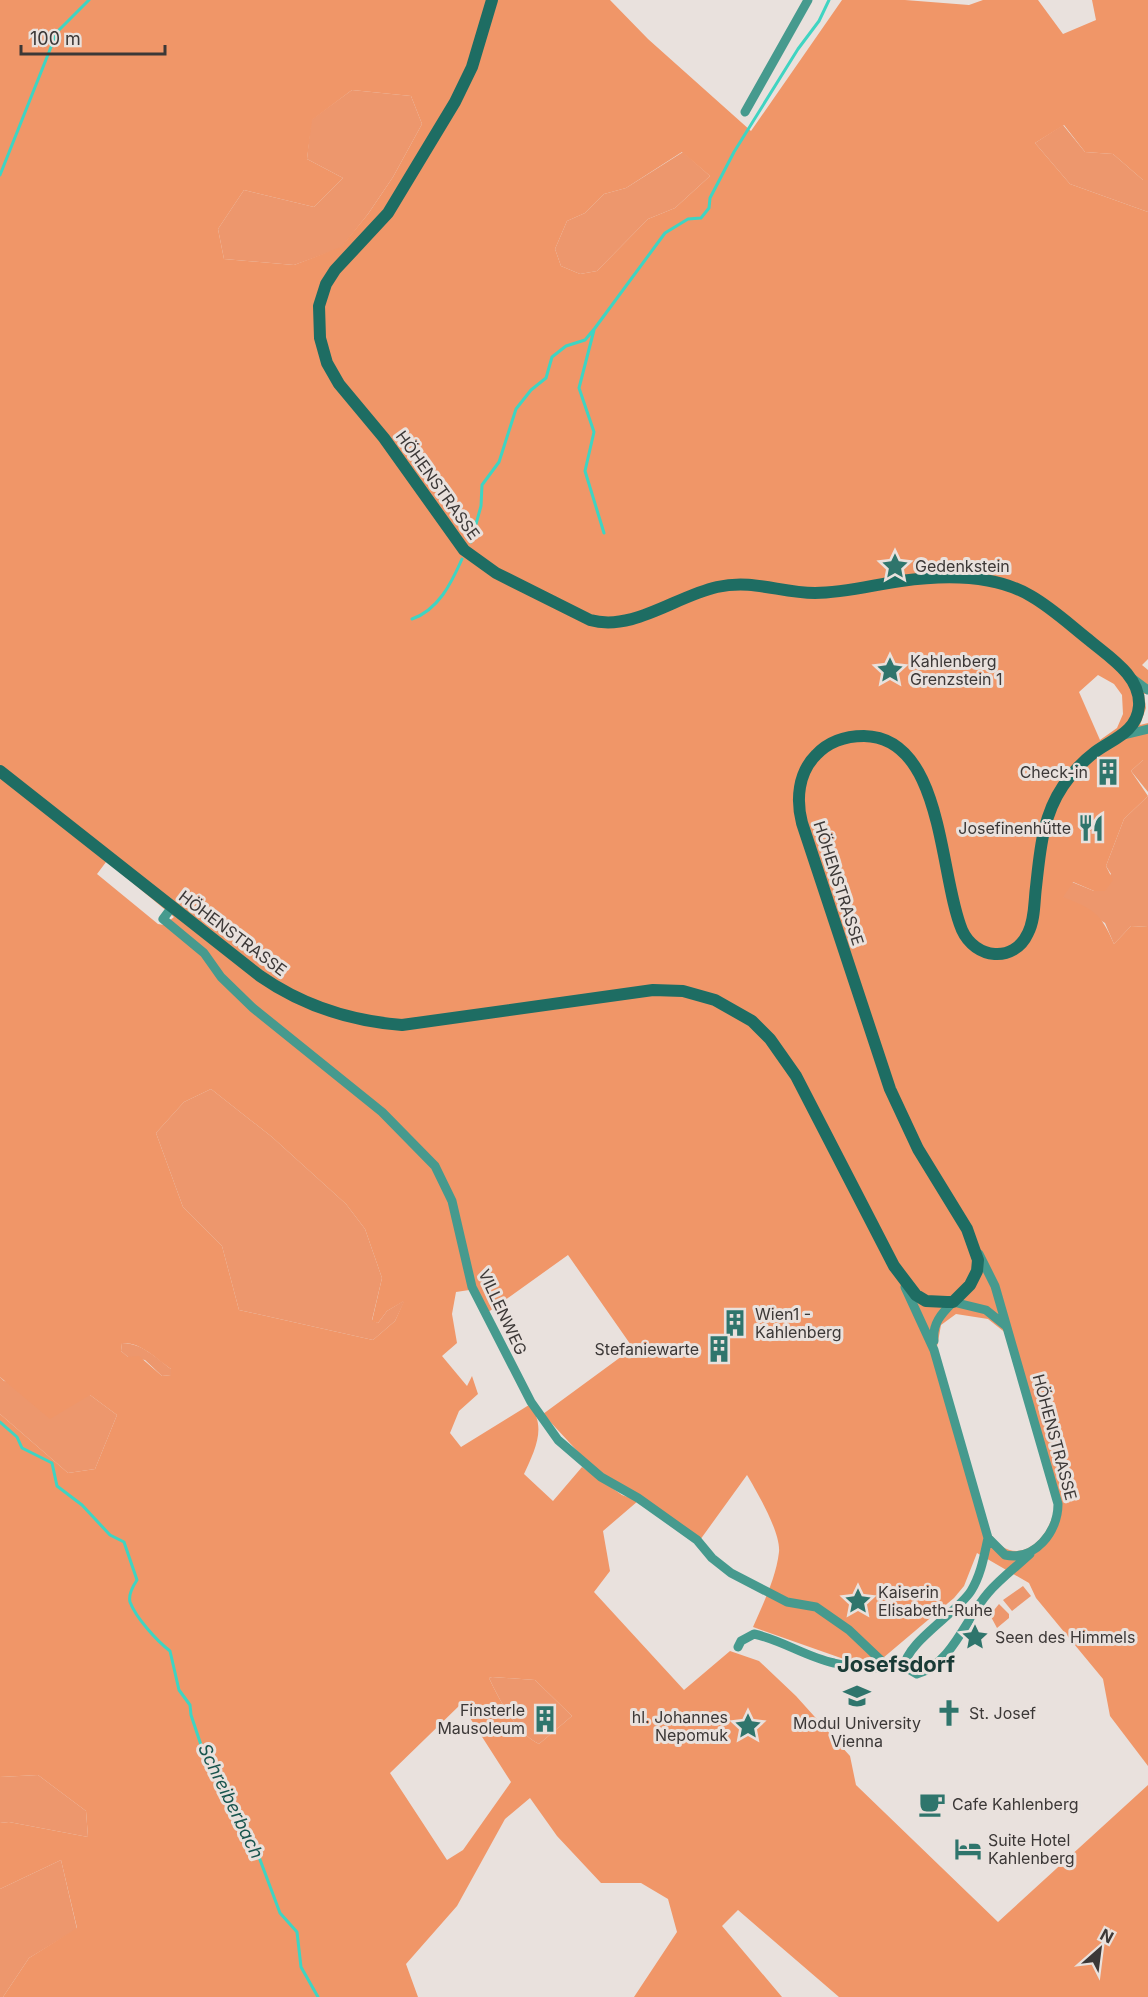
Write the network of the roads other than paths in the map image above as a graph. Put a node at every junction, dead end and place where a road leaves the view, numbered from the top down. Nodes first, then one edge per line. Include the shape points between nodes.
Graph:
1 (492, 0) edge
2 (808, 0) edge
3 (745, 112) dead end
4 (1142, 690) edge
5 (1148, 729) edge
6 (1124, 735) junction
7 (0, 771) edge
8 (172, 906) junction
9 (973, 1242) junction
10 (894, 1266) junction
11 (953, 1302) junction
12 (1008, 1327) junction
13 (934, 1350) junction
14 (988, 1538) junction
15 (1041, 1544) junction
16 (738, 1647) dead end
17 (905, 1667) junction
18 (889, 1668) junction

1 - 4 street, HÖHENSTRASSE via 472,67 455,102 388,213 328,279 319,311 322,345 335,378 388,443 461,547 530,590 590,620 613,623 732,584 754,583 815,593 904,580 984,580 1017,589 1045,605
2 - 3 street
4 - 6 street, HÖHENSTRASSE via 1137,715
5 - 6 street, HÖHENSTRASSE
6 - 9 street, HÖHENSTRASSE via 1087,759 1059,793 1041,842 1030,928 1019,946 1003,955 981,951 964,935 925,788 916,767 901,750 872,736 837,740 816,754 801,783 802,823 890,1089 918,1149
7 - 8 street, HÖHENSTRASSE
8 - 10 street, HÖHENSTRASSE via 275,987 319,1008 365,1022 424,1024 653,990 683,991 728,1006 761,1029 787,1061
8 - 18 street, VILLENWEG via 163,919 204,953 221,977 253,1008 382,1112 435,1166 452,1201 470,1281 531,1402 558,1440 601,1477 697,1540 711,1558 731,1573 787,1602 816,1607 849,1630
9 - 11 street, HÖHENSTRASSE via 977,1271 964,1293
9 - 12 street, HÖHENSTRASSE via 995,1286
10 - 11 street, HÖHENSTRASSE via 921,1299
10 - 13 street, HÖHENSTRASSE
11 - 12 street, HÖHENSTRASSE via 986,1310
11 - 13 street, HÖHENSTRASSE via 935,1324
12 - 15 street, HÖHENSTRASSE via 1058,1504 1052,1530
13 - 14 street, HÖHENSTRASSE
14 - 15 street via 999,1552 1012,1556 1027,1554
14 - 17 street via 970,1593 910,1651
15 - 17 street, HÖHENSTRASSE via 989,1591 951,1648 931,1667 917,1674
16 - 18 street via 754,1634 832,1663
17 - 18 street

